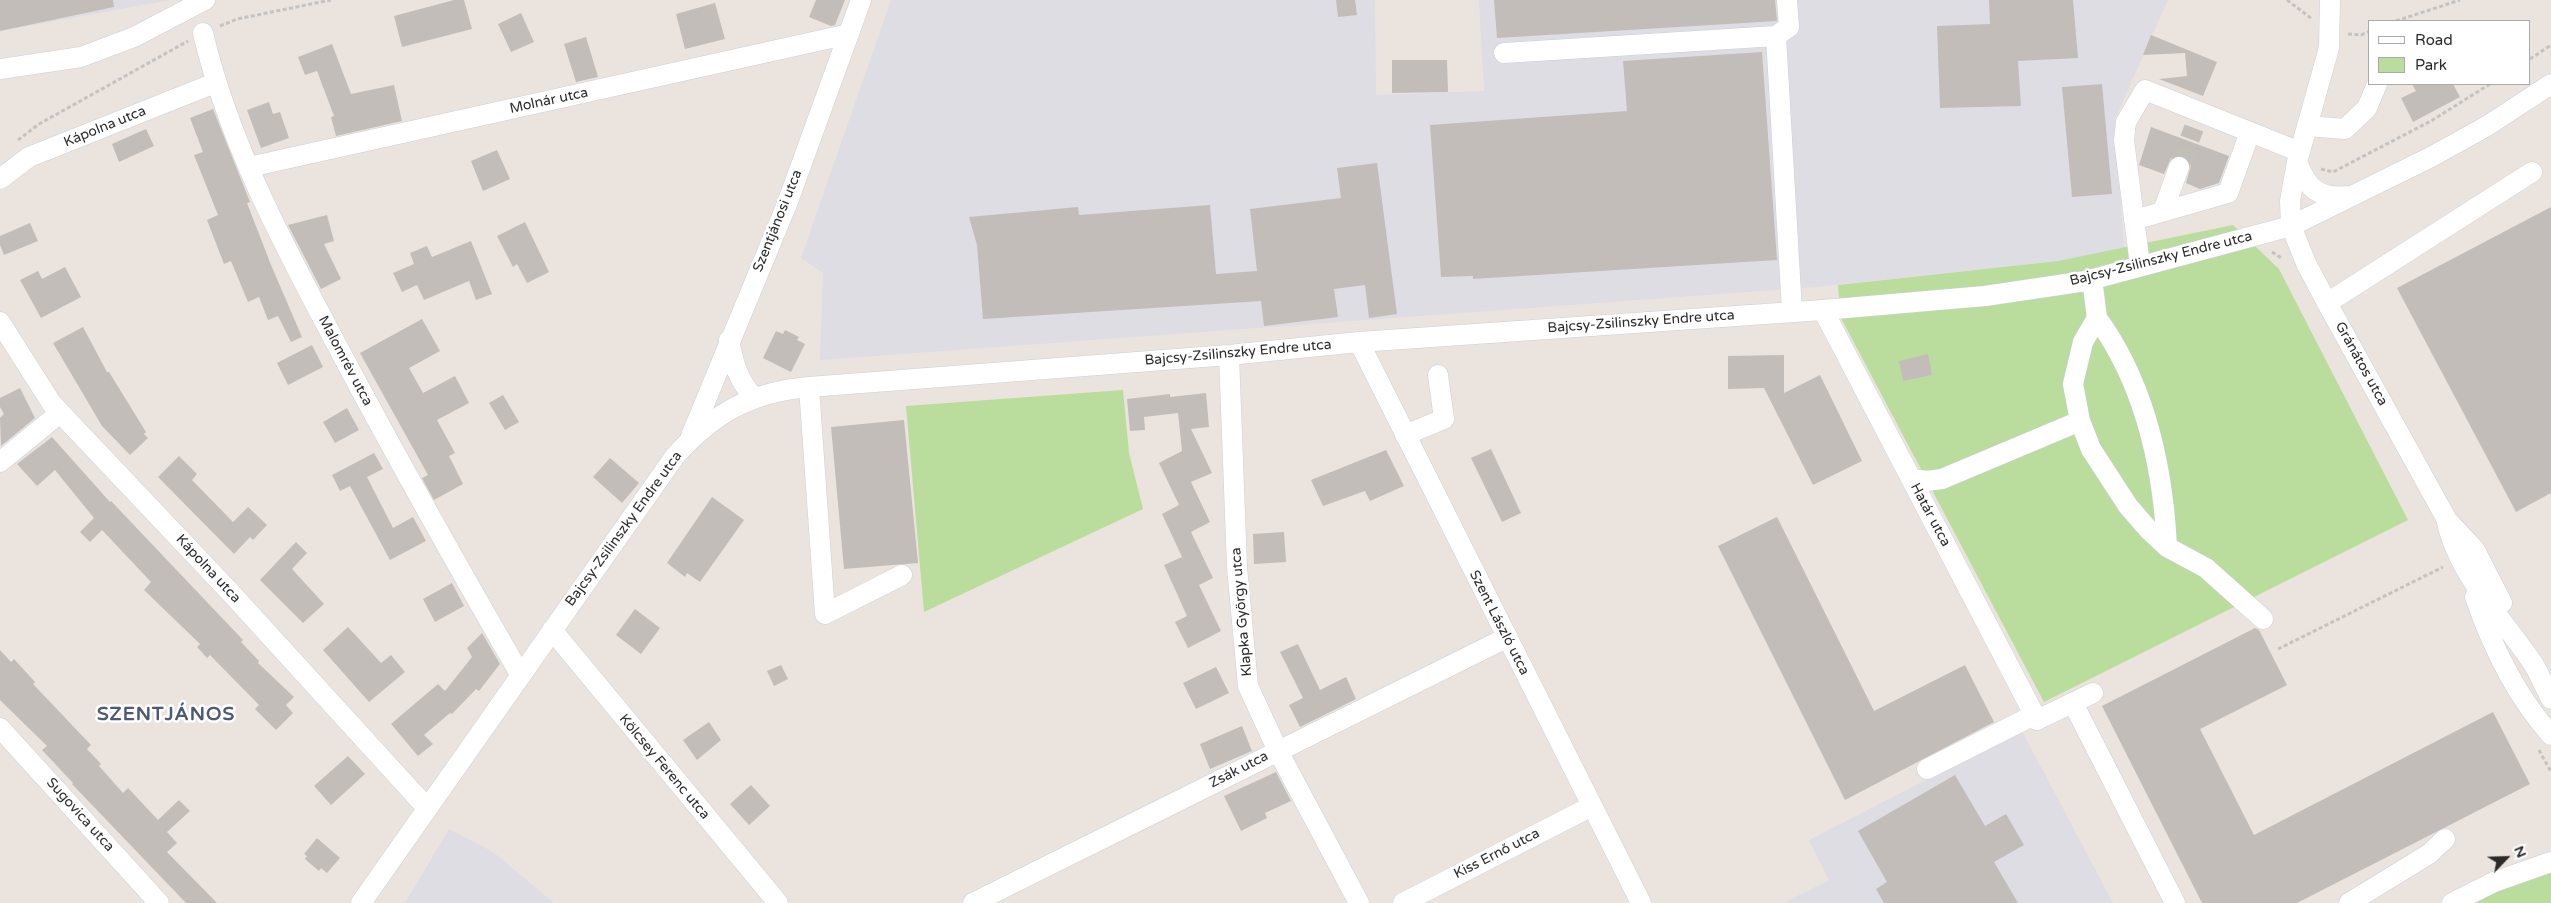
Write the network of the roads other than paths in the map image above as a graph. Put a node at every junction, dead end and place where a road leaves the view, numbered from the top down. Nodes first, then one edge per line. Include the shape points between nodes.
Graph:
1 (205, 0) edge
2 (862, 0) edge
3 (1787, 0) edge
4 (2330, 0) edge
5 (203, 33) road end
6 (849, 34) junction
7 (1776, 36) junction
8 (1504, 53) dead end
9 (0, 70) edge
10 (215, 83) junction
11 (2551, 84) edge
12 (2377, 85) edge
13 (2307, 126) junction
14 (2250, 132) junction
15 (2298, 157) junction
16 (249, 167) junction
17 (2180, 168) tunnel mouth
18 (2532, 172) dead end
19 (0, 179) edge
20 (2352, 196) junction
21 (2163, 211) junction
22 (2134, 220) junction
23 (2291, 226) junction
24 (2140, 265) junction
25 (2092, 279) junction
26 (2327, 303) junction
27 (1823, 310) junction
28 (1792, 311) junction
29 (2098, 318) junction
30 (0, 322) edge
31 (729, 340) junction
32 (1359, 342) junction
33 (1229, 355) junction
34 (1438, 375) dead end
35 (808, 387) junction
36 (754, 398) junction
37 (60, 413) junction
38 (2080, 421) junction
39 (1405, 435) junction
40 (689, 440) junction
41 (0, 462) edge
42 (1911, 480) junction
43 (2446, 518) junction
44 (2167, 547) junction
45 (2460, 558) junction
46 (902, 575) dead end
47 (2263, 619) dead end
48 (552, 630) junction
49 (1506, 638) junction
50 (2534, 665) junction
51 (520, 674) junction
52 (2093, 693) dead end
53 (2551, 699) edge
54 (2073, 703) junction
55 (2036, 718) junction
56 (0, 728) edge
57 (2545, 742) edge
58 (1278, 751) junction
59 (1927, 769) dead end
60 (1592, 806) junction
61 (427, 808) junction
62 (2445, 839) dead end
63 (2551, 862) edge
64 (159, 903) edge
65 (361, 903) edge
66 (778, 903) edge
67 (972, 903) edge
68 (1359, 903) edge
69 (1403, 903) edge
70 (1641, 903) edge
71 (2176, 903) edge
72 (2350, 903) edge
73 (2452, 903) edge

1 - 9 street via 134,37 81,57
2 - 6 street, Szentjánosi utca
3 - 7 street via 1789,27
4 - 13 street, Gránátos utca via 2328,48
5 - 10 street, Malomrév utca
6 - 16 street, Molnár utca
6 - 31 street, Szentjánosi utca via 786,204
7 - 8 street
7 - 28 street
10 - 16 street, Malomrév utca
10 - 19 street, Kápolna utca via 30,158
11 - 20 street, Bajcsy-Zsilinszky Endre utca via 2480,130
12 - 13 street via 2368,108 2345,129
13 - 15 street, Gránátos utca
14 - 15 street
14 - 21 street via 2228,193
14 - 22 street via 2197,120 2145,90 2126,122 2124,140
15 - 20 street, Bajcsy-Zsilinszky Endre utca via 2308,185 2317,192 2336,198
15 - 23 street, Gránátos utca via 2290,201
16 - 51 street, Malomrév utca via 273,226 419,499
17 - 21 street
18 - 26 street
20 - 23 street, Bajcsy-Zsilinszky Endre utca
21 - 22 street
22 - 24 street
23 - 24 street, Bajcsy-Zsilinszky Endre utca
23 - 26 street, Gránátos utca
24 - 25 street, Bajcsy-Zsilinszky Endre utca
25 - 27 street, Bajcsy-Zsilinszky Endre utca via 1985,296
25 - 29 street
26 - 43 street, Gránátos utca
27 - 28 street, Bajcsy-Zsilinszky Endre utca
27 - 42 street, Határ utca
28 - 32 street, Bajcsy-Zsilinszky Endre utca
29 - 38 street via 2083,342 2073,384
29 - 44 street via 2126,365 2145,416 2161,491
30 - 37 street, Kápolna utca
31 - 36 street via 741,384
31 - 40 street, Szentjánosi utca
32 - 33 street, Bajcsy-Zsilinszky Endre utca
32 - 39 street, Szent László utca
33 - 35 street, Bajcsy-Zsilinszky Endre utca
33 - 58 street, Klapka György utca via 1237,567 1248,686
34 - 39 street via 1444,420
35 - 36 street, Bajcsy-Zsilinszky Endre utca
35 - 46 street via 825,614
36 - 40 street, Bajcsy-Zsilinszky Endre utca via 734,406
37 - 41 street
37 - 61 street, Kápolna utca via 230,592
38 - 42 street via 1942,479
38 - 44 street via 2091,449 2115,487 2148,529
39 - 49 street, Szent László utca
40 - 48 street, Bajcsy-Zsilinszky Endre utca
42 - 55 street, Határ utca
43 - 45 street, Gránátos utca
43 - 50 street via 2475,550
44 - 47 street via 2206,568
45 - 50 street, Gránátos utca via 2496,615
45 - 57 street via 2485,627
48 - 51 street, Bajcsy-Zsilinszky Endre utca
48 - 66 street, Kölcsey Ferenc utca
49 - 58 street, Zsák utca
49 - 60 street, Szent László utca
50 - 53 street, Gránátos utca
51 - 61 street, Bajcsy-Zsilinszky Endre utca
52 - 54 street
54 - 55 street
54 - 71 street
55 - 59 street
56 - 64 street, Sugovica utca
58 - 67 street, Zsák utca
58 - 68 street, Klapka György utca
60 - 69 street, Kiss Ernő utca
60 - 70 street, Szent László utca
61 - 65 street, Bajcsy-Zsilinszky Endre utca
62 - 72 street via 2429,854
63 - 73 street via 2494,882

